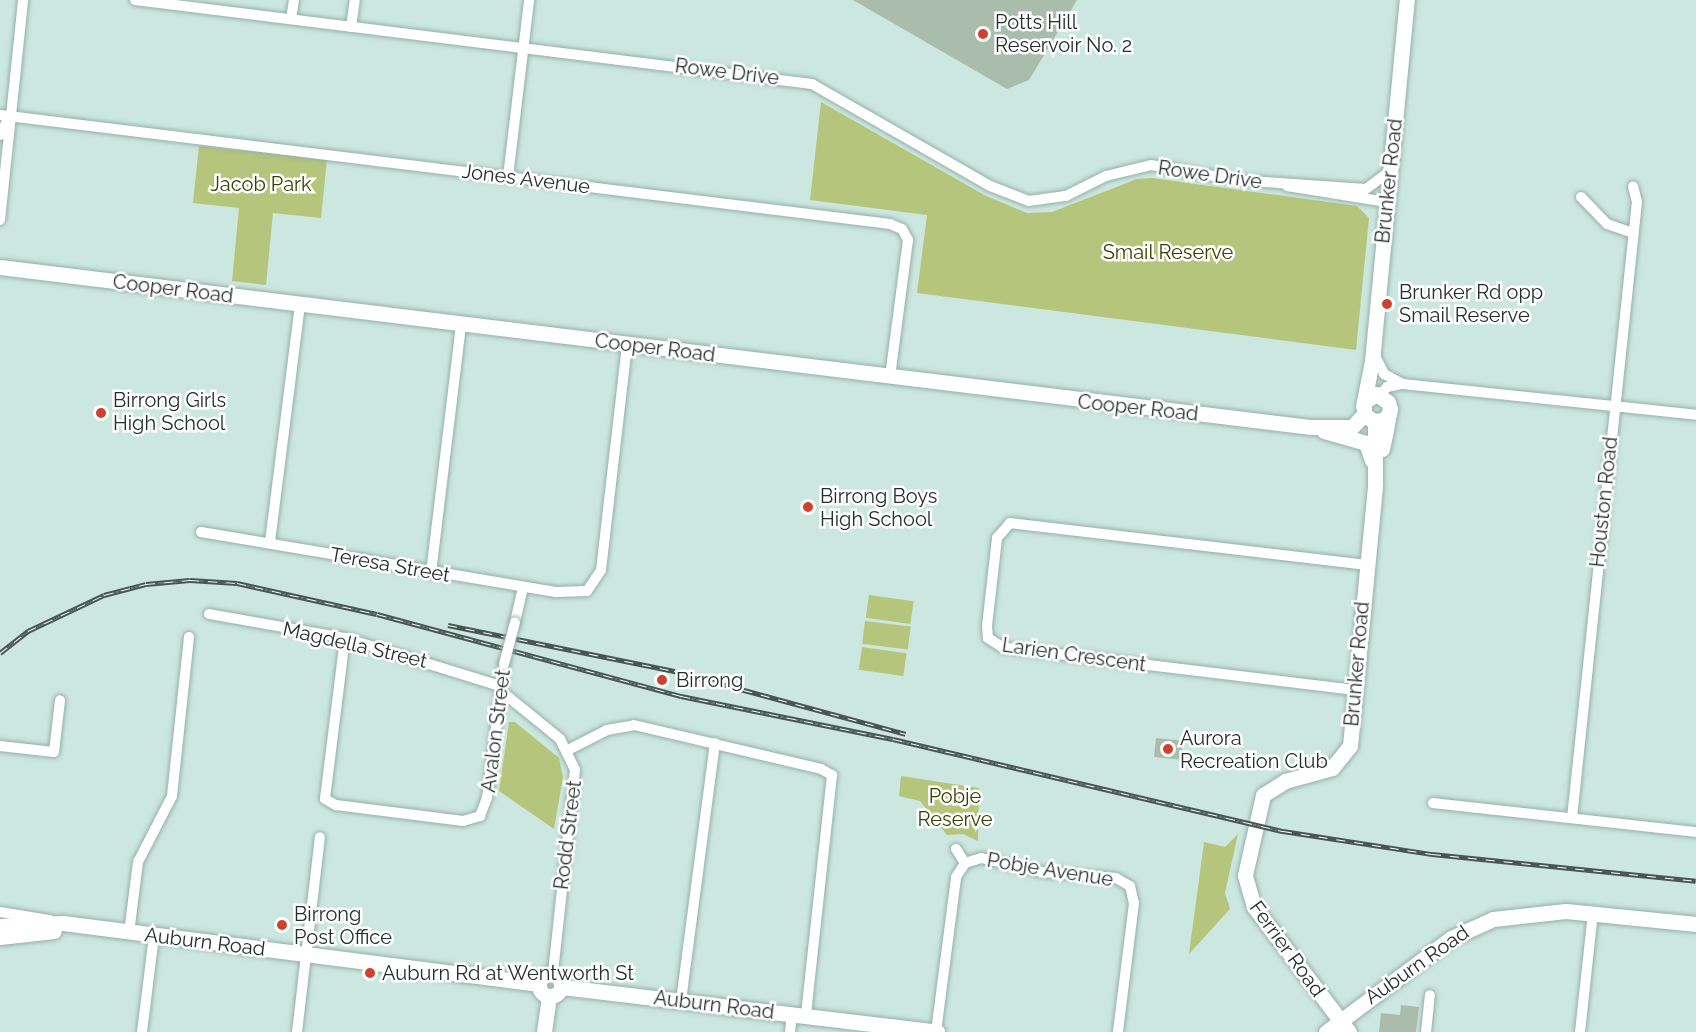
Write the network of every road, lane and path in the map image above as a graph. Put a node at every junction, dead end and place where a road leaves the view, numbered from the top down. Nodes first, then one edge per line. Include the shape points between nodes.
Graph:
1 (23, 0) edge
2 (135, 0) edge
3 (294, 0) edge
4 (355, 0) edge
5 (529, 0) edge
6 (1407, 0) edge
7 (291, 20) junction
8 (351, 27) junction
9 (523, 47) junction
10 (6, 117) edge
11 (0, 135) edge
12 (1390, 171) junction
13 (508, 177) junction
14 (1284, 185) junction
15 (1633, 186) dead end
16 (1581, 197) dead end
17 (1387, 202) junction
18 (0, 220) edge
19 (1633, 233) junction
20 (0, 267) edge
21 (300, 305) junction
22 (461, 324) junction
23 (627, 345) junction
24 (1373, 356) junction
25 (890, 376) junction
26 (1408, 385) junction
27 (1384, 401) junction
28 (1614, 407) junction
29 (1696, 415) edge
30 (1369, 416) junction
31 (1311, 427) junction
32 (1375, 484) junction
33 (201, 532) dead end
34 (270, 543) junction
35 (1367, 565) junction
36 (430, 573) junction
37 (523, 587) junction
38 (208, 614) dead end
39 (189, 637) dead end
40 (345, 638) junction
41 (500, 689) junction
42 (1355, 690) junction
43 (60, 700) dead end
44 (715, 743) junction
45 (0, 746) edge
46 (568, 750) junction
47 (1267, 790) joint
48 (1433, 803) dead end
49 (1572, 818) junction
50 (1696, 832) edge
51 (320, 837) dead end
52 (956, 849) dead end
53 (965, 863) junction
54 (0, 912) edge
55 (1593, 914) junction
56 (63, 923) junction
57 (1696, 924) edge
58 (0, 926) edge
59 (87, 928) junction
60 (129, 933) junction
61 (154, 936) junction
62 (0, 937) edge
63 (305, 954) junction
64 (557, 980) junction
65 (539, 984) junction
66 (1430, 994) dead end
67 (549, 997) junction
68 (681, 1001) junction
69 (799, 1015) junction
70 (1345, 1026) edge
71 (142, 1032) edge
72 (297, 1032) edge
73 (544, 1032) edge
74 (790, 1032) edge
75 (937, 1032) edge
76 (1118, 1032) edge
77 (1326, 1032) edge
78 (1426, 1032) edge
79 (1580, 1032) edge

1 - 10 street
2 - 7 street, Rowe Drive
3 - 7 street
4 - 8 street
5 - 9 street
6 - 12 main road, Brunker Road
7 - 8 street, Rowe Drive
8 - 9 street, Rowe Drive
9 - 13 street
9 - 14 street, Rowe Drive via 812,84 1007,195 1029,201 1066,196 1106,176 1151,165
10 - 11 street
10 - 13 street, Jones Avenue
10 - 18 street via 11,136
12 - 14 street, Rowe Drive via 1366,189
12 - 17 main road, Brunker Road
13 - 25 street, Jones Avenue via 902,229 908,240
14 - 17 street, Rowe Drive
15 - 19 street, Houston Road via 1637,202
16 - 19 street via 1607,224
17 - 24 main road, Brunker Road
19 - 28 street, Houston Road
20 - 21 main road, Cooper Road
21 - 22 main road, Cooper Road
21 - 34 street
22 - 23 main road, Cooper Road
22 - 36 street
23 - 25 main road, Cooper Road
23 - 37 street, Teresa Street via 601,570 596,583 580,592
24 - 26 street via 1384,374
24 - 27 main road, Brunker Road
24 - 30 main road, Brunker Road
25 - 31 main road, Cooper Road
26 - 27 street via 1387,387
26 - 28 street
27 - 30 main road
27 - 30 main road via 1369,397
27 - 32 main road, Brunker Road
28 - 29 street
28 - 49 street, Houston Road
30 - 31 main road via 1352,427
30 - 32 main road, Brunker Road
31 - 32 main road via 1369,446
32 - 35 main road, Brunker Road
33 - 34 street, Teresa Street
34 - 36 street, Teresa Street
35 - 42 main road, Brunker Road
35 - 42 street, Larien Crescent via 1010,523 997,538 987,626 988,638 1002,647
36 - 37 street, Teresa Street
37 - 41 street, Avalon Street, bridge
38 - 40 street, Magdella Street
39 - 60 street via 171,796 138,862
40 - 41 street, Magdella Street
40 - 41 street, Avalon Street via 325,799 336,806 475,819 486,805
41 - 46 street
42 - 47 main road, Brunker Road via 1350,746 1341,761 1321,774 1285,781
43 - 45 street via 54,752
44 - 46 street via 634,725 607,730
44 - 68 street
44 - 69 street via 832,775 834,784
46 - 64 street, Rodd Street via 576,780
47 - 70 main road, Ferrier Road via 1246,859 1250,898
48 - 49 street
49 - 50 street
51 - 63 street
52 - 53 street, Pobje Avenue
53 - 75 street, Pobje Avenue via 956,877
53 - 76 street, Pobje Avenue via 981,858 1042,872 1116,878 1130,886 1134,903
54 - 56 street, Auburn Road
55 - 57 main road, Auburn Road
55 - 70 main road, Auburn Road via 1538,911 1478,924 1451,938
55 - 79 street
56 - 58 main road, Auburn Road
56 - 59 main road, Auburn Road
59 - 60 main road, Auburn Road
59 - 62 main road, Auburn Road
60 - 61 main road, Auburn Road
61 - 63 main road, Auburn Road
61 - 71 street
63 - 65 main road, Auburn Road
63 - 72 street
64 - 65 main road via 545,974
64 - 67 main road
64 - 68 main road, Auburn Road
65 - 67 main road
66 - 78 street
67 - 73 main road
68 - 69 main road, Auburn Road
69 - 74 street
69 - 75 main road, Auburn Road
70 - 77 main road, Auburn Road

